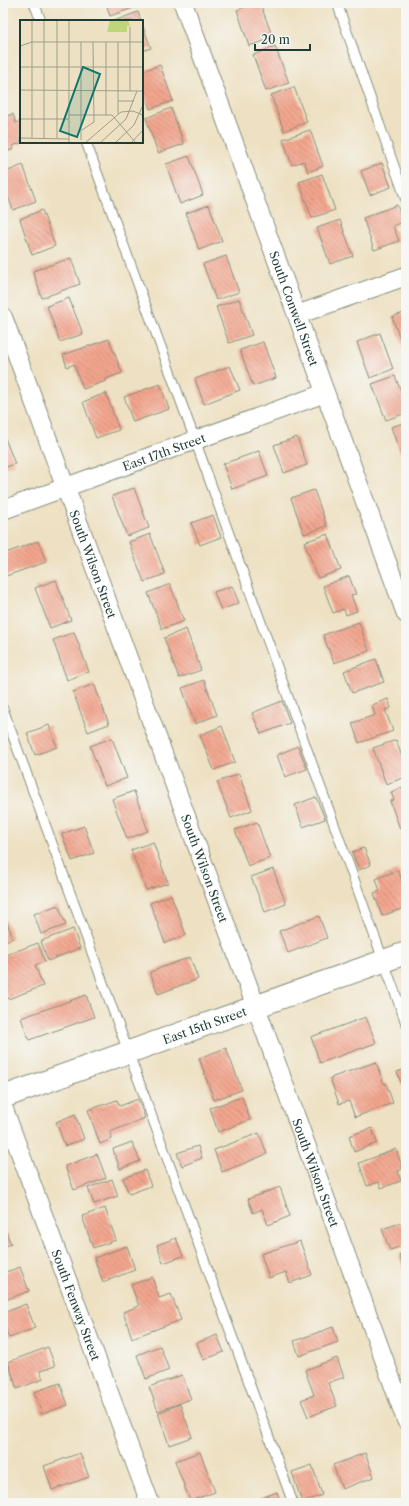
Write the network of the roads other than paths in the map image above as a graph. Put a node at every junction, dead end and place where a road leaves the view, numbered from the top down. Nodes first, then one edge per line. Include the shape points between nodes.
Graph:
1 (34, 3) edge
2 (183, 3) edge
3 (337, 3) edge
4 (41, 20) edge
5 (86, 143) edge
6 (406, 200) edge
7 (406, 276) edge
8 (296, 315) junction
9 (3, 317) edge
10 (325, 394) junction
11 (195, 440) junction
12 (66, 487) junction
13 (3, 510) edge
14 (406, 614) edge
15 (3, 709) edge
16 (406, 953) edge
17 (384, 961) junction
18 (256, 1006) junction
19 (406, 1022) edge
20 (128, 1052) junction
21 (3, 1097) edge
22 (3, 1107) edge
23 (406, 1420) edge
24 (150, 1503) edge
25 (293, 1503) edge

1 - 4 lane
2 - 8 street, South Conwell Street
3 - 6 lane
5 - 11 lane
7 - 8 street
8 - 10 street, South Conwell Street
9 - 12 street, South Wilson Street
10 - 11 street, East 17th Street
10 - 14 street, South Conwell Street
11 - 12 street, East 17th Street
11 - 17 lane
12 - 13 street, East 17th Street
12 - 18 street, South Wilson Street
15 - 20 lane
16 - 17 main road, East 15th Street
17 - 18 main road, East 15th Street
17 - 19 lane
18 - 20 main road, East 15th Street
18 - 23 street, South Wilson Street
20 - 21 main road, East 15th Street
20 - 25 lane
22 - 24 street, South Fenway Street

